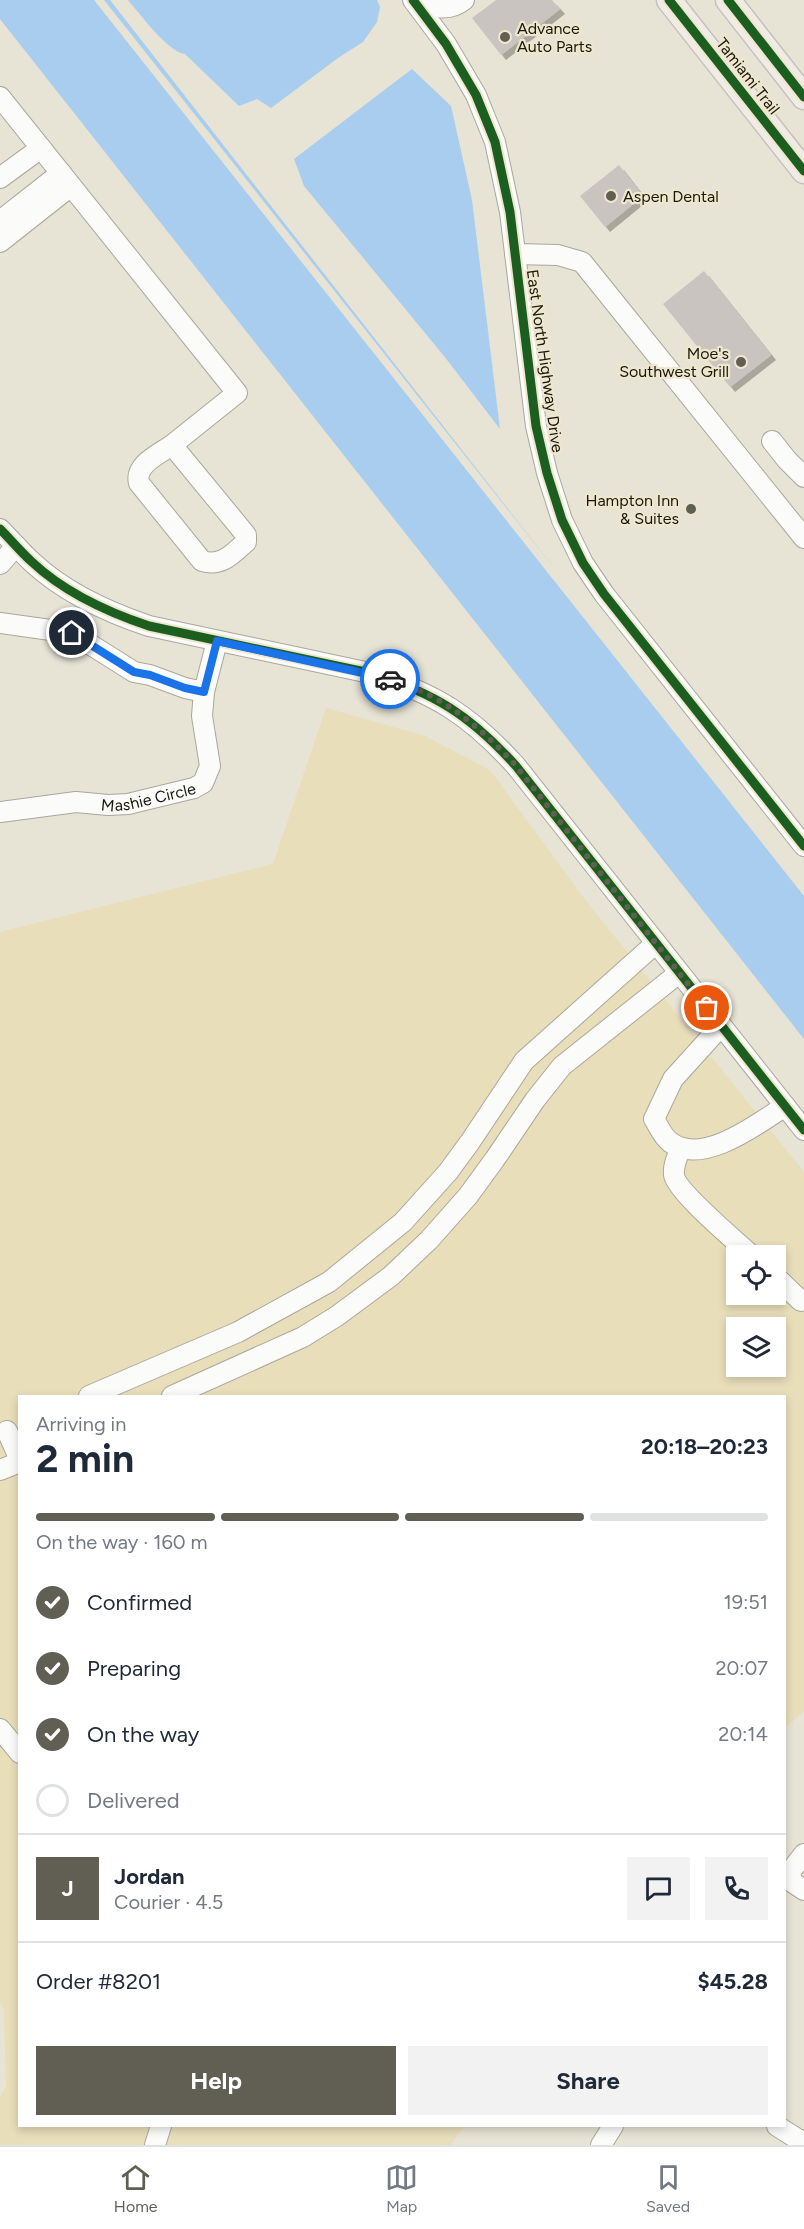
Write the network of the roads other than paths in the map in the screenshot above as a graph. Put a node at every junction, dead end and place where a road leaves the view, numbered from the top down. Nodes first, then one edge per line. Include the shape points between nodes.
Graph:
1 (415, 0) edge
2 (464, 0) edge
3 (669, 0) edge
4 (720, 0) edge
5 (734, 8) edge
6 (0, 96) edge
7 (804, 97) edge
8 (40, 148) junction
9 (804, 171) edge
10 (0, 178) edge
11 (66, 180) junction
12 (22, 215) junction
13 (0, 221) edge
14 (0, 242) edge
15 (515, 254) junction
16 (772, 441) dead end
17 (172, 445) junction
18 (804, 477) edge
19 (0, 529) edge
20 (804, 538) edge
21 (16, 546) junction
22 (0, 564) edge
23 (0, 622) edge
24 (217, 641) junction
25 (204, 692) junction
26 (0, 813) edge
27 (804, 846) edge
28 (656, 943) junction
29 (679, 973) junction
30 (721, 1026) junction
31 (785, 1106) junction
32 (804, 1130) edge
33 (470, 1143) junction
34 (681, 1148) junction
35 (495, 1160) junction
36 (740, 1245) edge
37 (786, 1286) edge
38 (801, 1300) dead end
39 (230, 1335) junction
40 (243, 1366) junction
41 (91, 1395) edge
42 (174, 1395) edge
43 (9, 1430) edge
44 (18, 1455) edge
45 (18, 1462) edge
46 (0, 1470) edge
47 (0, 1729) edge
48 (18, 1751) edge
49 (804, 1854) edge
50 (793, 1887) edge
51 (161, 2127) edge
52 (612, 2127) edge
53 (779, 2127) edge
54 (804, 2143) edge
55 (155, 2145) edge
56 (601, 2145) edge

1 - 2 street via 444,8
1 - 15 street, East North Highway Drive via 476,94 495,142
3 - 9 main road, Tamiami Trail
4 - 5 main road, Tamiami Trail
5 - 7 main road, Tamiami Trail
6 - 8 street
8 - 10 street
8 - 11 street
11 - 12 street
11 - 17 street via 237,393
12 - 13 street
12 - 14 street
15 - 20 street via 558,255 582,261
15 - 27 street, East North Highway Drive via 536,426 562,520 604,594
16 - 18 street
17 - 17 street via 246,535 246,542 216,564 202,561 137,476 140,468
19 - 21 street
21 - 22 street
21 - 24 street via 53,579 103,608 149,626
23 - 25 street via 72,633 134,672
24 - 25 street, Mashie Circle
24 - 28 street via 370,673 428,694 457,712 494,741 516,766
25 - 26 street, Mashie Circle via 202,716 210,766 203,783 128,804 76,802
28 - 29 street
28 - 33 street via 524,1061
29 - 30 street
29 - 35 street via 562,1066
30 - 31 street
30 - 34 street via 672,1079 654,1119 670,1143
31 - 32 street
31 - 34 street via 735,1139 706,1149
33 - 35 street
33 - 39 street via 403,1222 329,1282
34 - 36 street via 674,1177 684,1192
35 - 40 street via 437,1231 391,1276 303,1337
37 - 38 street
39 - 40 street
39 - 41 street
40 - 42 street
43 - 44 street
45 - 46 street
47 - 48 street
49 - 50 street via 790,1872
51 - 55 street
52 - 56 street
53 - 54 street

